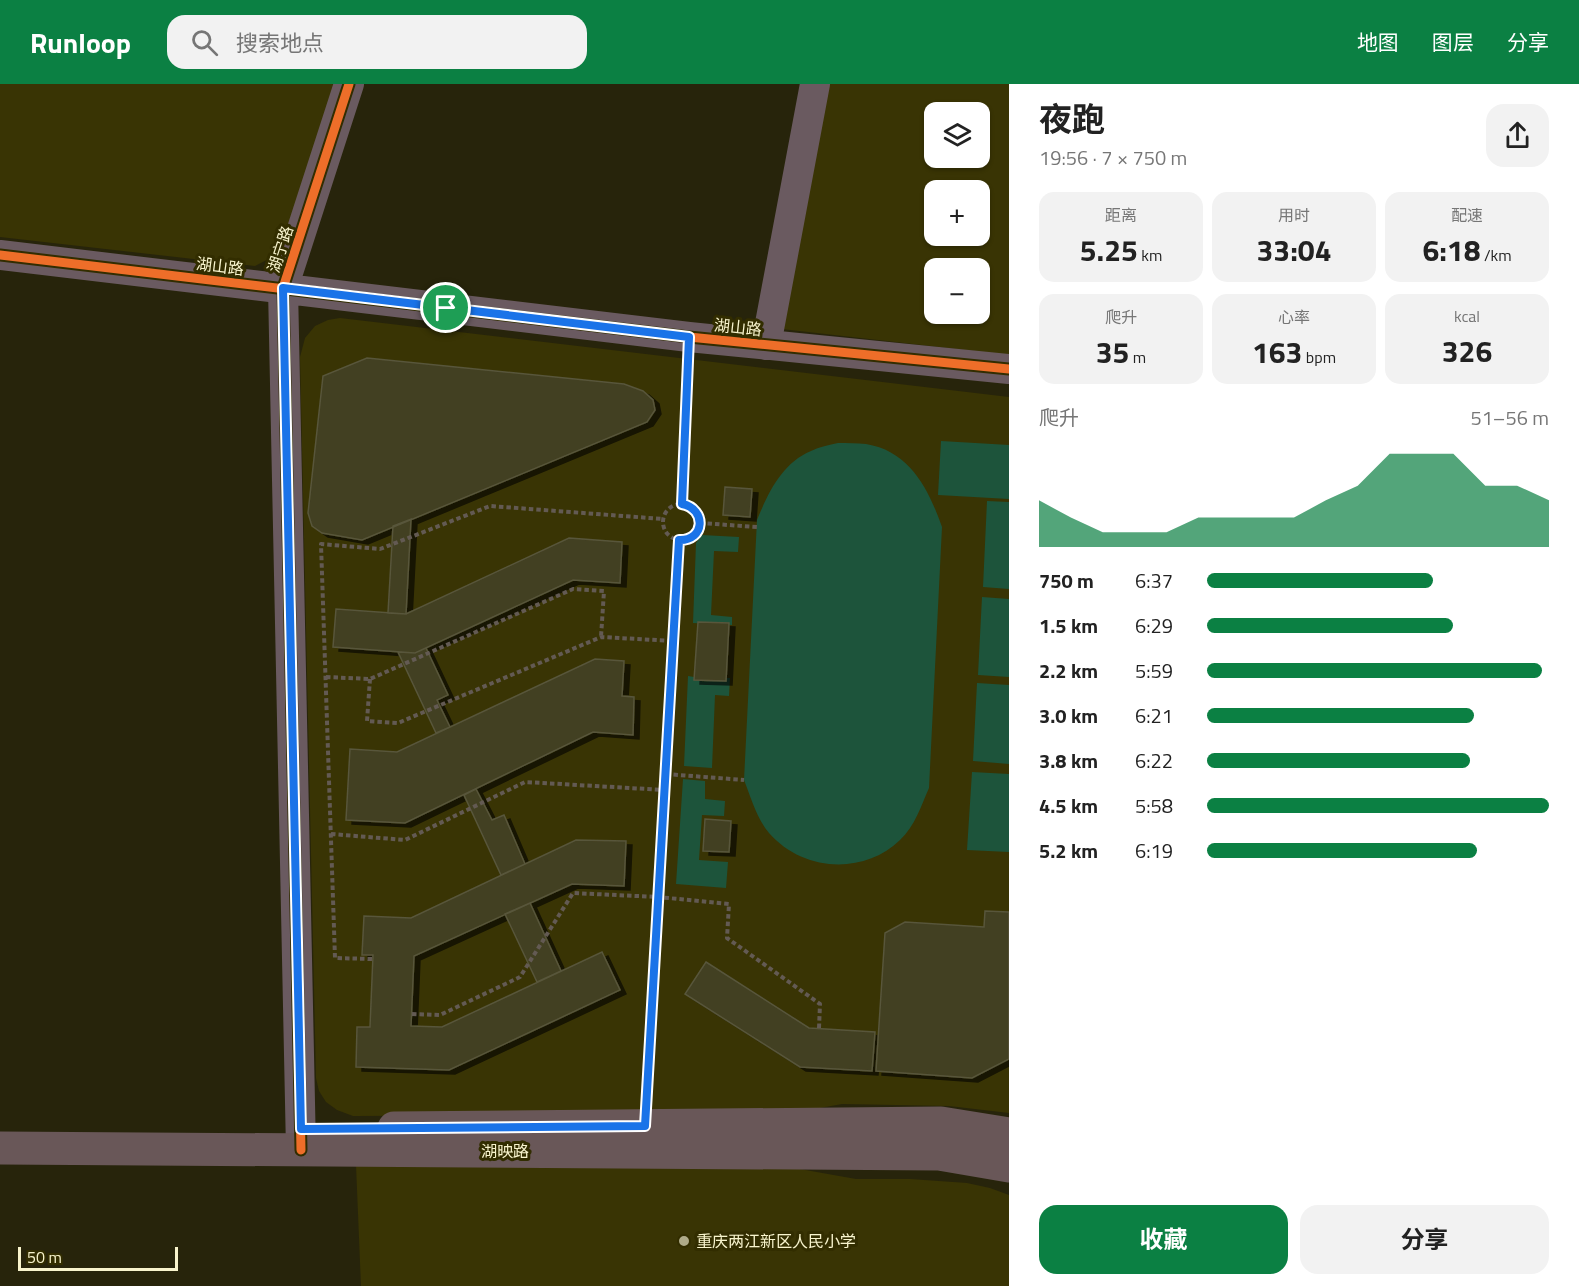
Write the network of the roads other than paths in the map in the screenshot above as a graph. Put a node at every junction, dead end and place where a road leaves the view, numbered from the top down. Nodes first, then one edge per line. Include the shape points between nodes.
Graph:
1 (349, 84) edge
2 (815, 84) edge
3 (0, 255) edge
4 (283, 288) junction
5 (766, 345) junction
6 (1009, 369) edge
7 (0, 1126) edge
8 (1009, 1134) edge
9 (301, 1140) junction
10 (0, 1148) edge
11 (1009, 1166) edge

1 - 4 street, 湖宁路
2 - 5 street
3 - 4 street, 湖山路
4 - 5 street, 湖山路
4 - 9 street, 湖宁路
5 - 6 street, 湖山路
7 - 9 main road, 湖映路
8 - 9 main road, 湖映路 via 940,1123 645,1126
9 - 10 main road, 湖映路
9 - 11 main road, 湖映路 via 939,1154

